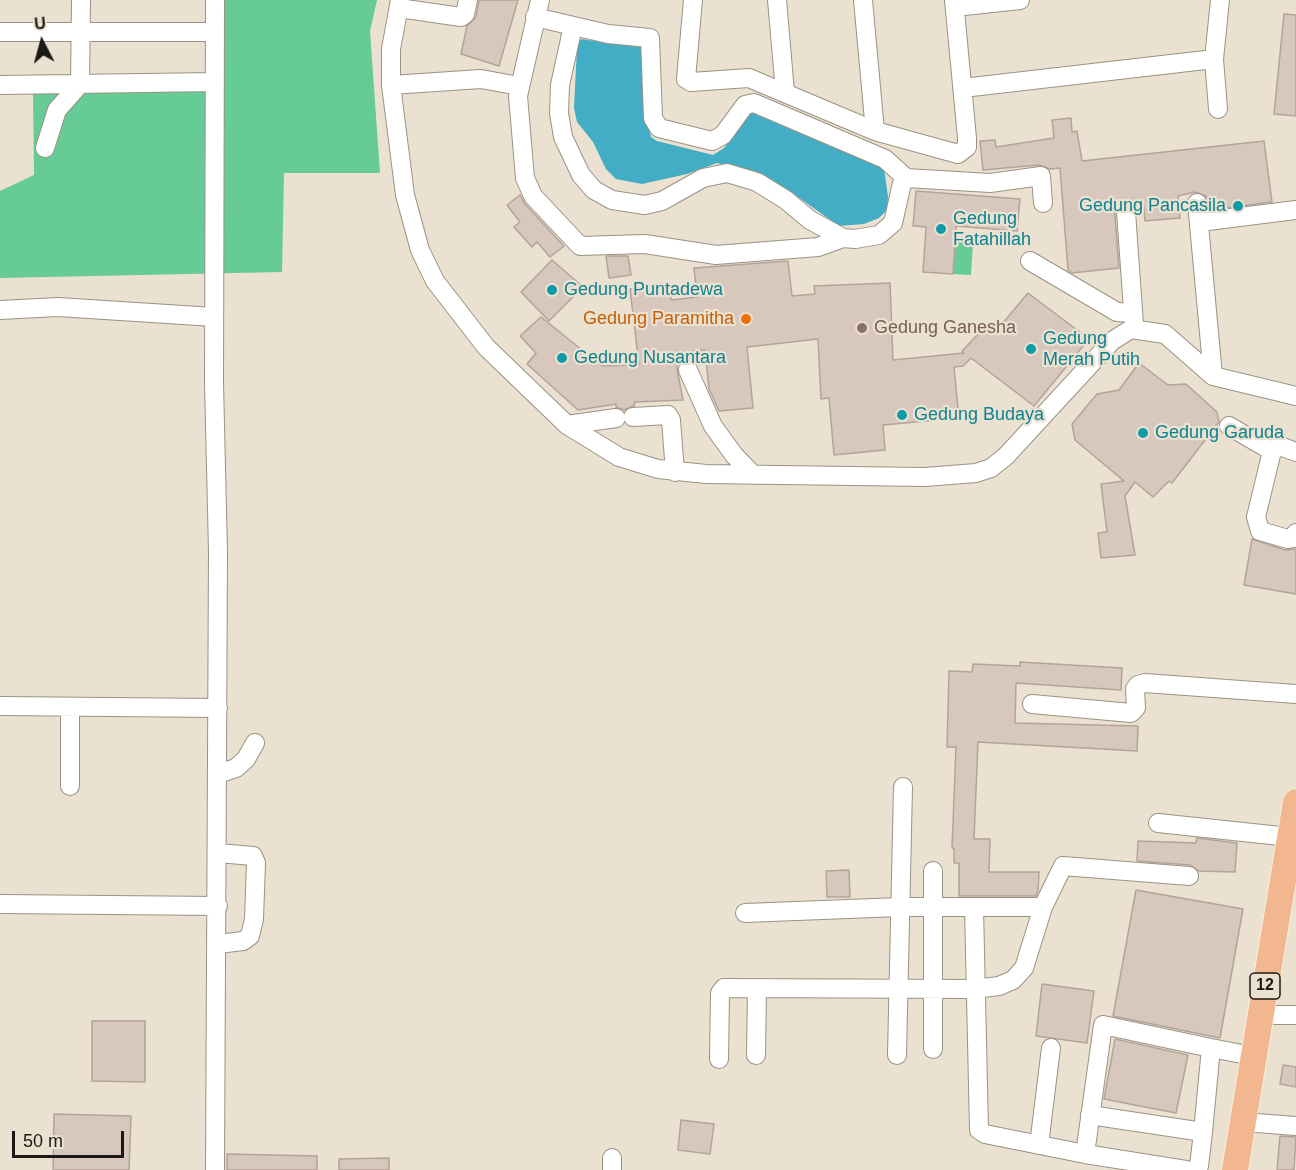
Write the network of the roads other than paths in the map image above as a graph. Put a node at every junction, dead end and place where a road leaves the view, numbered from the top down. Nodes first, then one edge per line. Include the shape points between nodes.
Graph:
1 (81, 0) edge
2 (215, 0) edge
3 (468, 0) edge
4 (693, 0) edge
5 (777, 0) edge
6 (863, 0) edge
7 (1020, 0) edge
8 (1220, 0) edge
9 (954, 3) edge
10 (399, 4) edge
11 (537, 9) edge
12 (573, 26) junction
13 (0, 32) edge
14 (215, 32) junction
15 (79, 33) junction
16 (1214, 59) junction
17 (215, 82) junction
18 (80, 84) junction
19 (0, 85) edge
20 (391, 85) junction
21 (519, 86) junction
22 (963, 88) junction
23 (785, 92) junction
24 (1218, 109) dead end
25 (875, 130) junction
26 (45, 148) dead end
27 (713, 158) junction
28 (906, 178) junction
29 (1043, 203) dead end
30 (1197, 203) dead end
31 (1296, 210) edge
32 (1126, 212) dead end
33 (1200, 222) junction
34 (843, 238) junction
35 (1030, 261) dead end
36 (0, 310) edge
37 (214, 317) junction
38 (1134, 321) junction
39 (688, 370) dead end
40 (1213, 376) junction
41 (1296, 396) edge
42 (567, 425) junction
43 (1229, 426) dead end
44 (1272, 451) junction
45 (1296, 452) edge
46 (675, 472) junction
47 (753, 474) junction
48 (1296, 533) edge
49 (1296, 694) edge
50 (1032, 704) dead end
51 (0, 706) edge
52 (70, 707) junction
53 (218, 708) junction
54 (255, 743) dead end
55 (218, 774) junction
56 (70, 786) dead end
57 (903, 787) dead end
58 (1296, 802) edge
59 (1158, 823) dead end
60 (1290, 837) junction
61 (218, 853) junction
62 (933, 871) dead end
63 (1189, 876) dead end
64 (1296, 886) edge
65 (0, 903) edge
66 (218, 906) junction
67 (900, 907) junction
68 (932, 907) junction
69 (1043, 907) junction
70 (974, 908) junction
71 (746, 913) dead end
72 (218, 944) junction
73 (757, 988) junction
74 (898, 989) junction
75 (933, 989) junction
76 (974, 989) junction
77 (1285, 1015) edge
78 (1051, 1048) dead end
79 (1211, 1048) junction
80 (933, 1049) dead end
81 (756, 1055) dead end
82 (897, 1055) dead end
83 (1252, 1056) junction
84 (719, 1059) dead end
85 (1090, 1115) junction
86 (1256, 1123) junction
87 (1296, 1126) edge
88 (1203, 1132) junction
89 (1039, 1145) junction
90 (1085, 1154) junction
91 (215, 1170) edge
92 (1186, 1170) edge
93 (1194, 1170) edge
94 (1235, 1170) edge
95 (1249, 1170) edge

1 - 15 street
2 - 14 street
3 - 10 street via 461,17
4 - 23 street via 686,79 749,78
5 - 23 street
6 - 25 street
7 - 9 street
8 - 16 street
9 - 22 street
10 - 20 street
11 - 12 street
11 - 21 street
12 - 27 street via 650,39 655,125
12 - 27 street via 560,85 559,113 571,159 594,190 612,200 645,205 678,195 703,178
13 - 15 street
14 - 15 street
14 - 17 street
15 - 18 street
16 - 22 street
16 - 24 street
17 - 18 street
17 - 37 street
18 - 19 street
18 - 26 street via 57,110
20 - 21 street via 482,79
20 - 42 street via 405,195 420,250 435,281 486,348
21 - 34 street via 523,167 528,186 580,246 645,244 717,255 818,248
22 - 25 street via 967,147 958,154
23 - 25 street
27 - 28 street via 723,135 745,105 754,103 885,159
27 - 34 street via 727,173 757,182
28 - 29 street via 990,183 1041,176
28 - 34 street via 893,223 879,235
30 - 33 street
31 - 33 street
32 - 38 street
33 - 40 street
35 - 38 street
36 - 37 street via 58,307
37 - 53 street
38 - 40 street via 1165,334
38 - 47 street via 1112,340 1021,442 991,468 946,476
39 - 47 street via 713,426
40 - 41 street
42 - 46 street via 619,457
42 - 46 street via 668,415
43 - 44 street
44 - 45 street via 1280,446
44 - 48 street via 1256,517 1260,531 1288,539
46 - 47 street
49 - 50 street via 1145,683 1135,689 1136,708 1131,713
51 - 52 street
52 - 53 street
52 - 56 street
53 - 55 street
54 - 55 street via 241,764
55 - 61 street
57 - 67 street
58 - 60 highway, 12
59 - 60 street
60 - 83 highway, 12
61 - 66 street
61 - 72 street via 253,856 256,863 250,936 243,941
62 - 68 street
63 - 69 street via 1063,866
64 - 77 highway, 12
65 - 66 street
66 - 72 street
67 - 68 street
67 - 71 street
67 - 74 street
68 - 70 street
68 - 75 street
69 - 70 street
69 - 76 street via 1024,968 1013,980 999,986
70 - 76 street
72 - 91 street
73 - 74 street
73 - 81 street
73 - 84 street via 729,986 720,993
74 - 75 street
74 - 82 street
75 - 76 street
75 - 80 street
76 - 89 street via 979,1130
77 - 86 highway, 12
78 - 89 street
79 - 83 street
79 - 85 street via 1103,1024
79 - 88 street
83 - 94 highway, 12
85 - 88 street
85 - 90 street
86 - 87 street
86 - 95 highway, 12
88 - 93 street via 1199,1166
89 - 90 street
90 - 92 street

